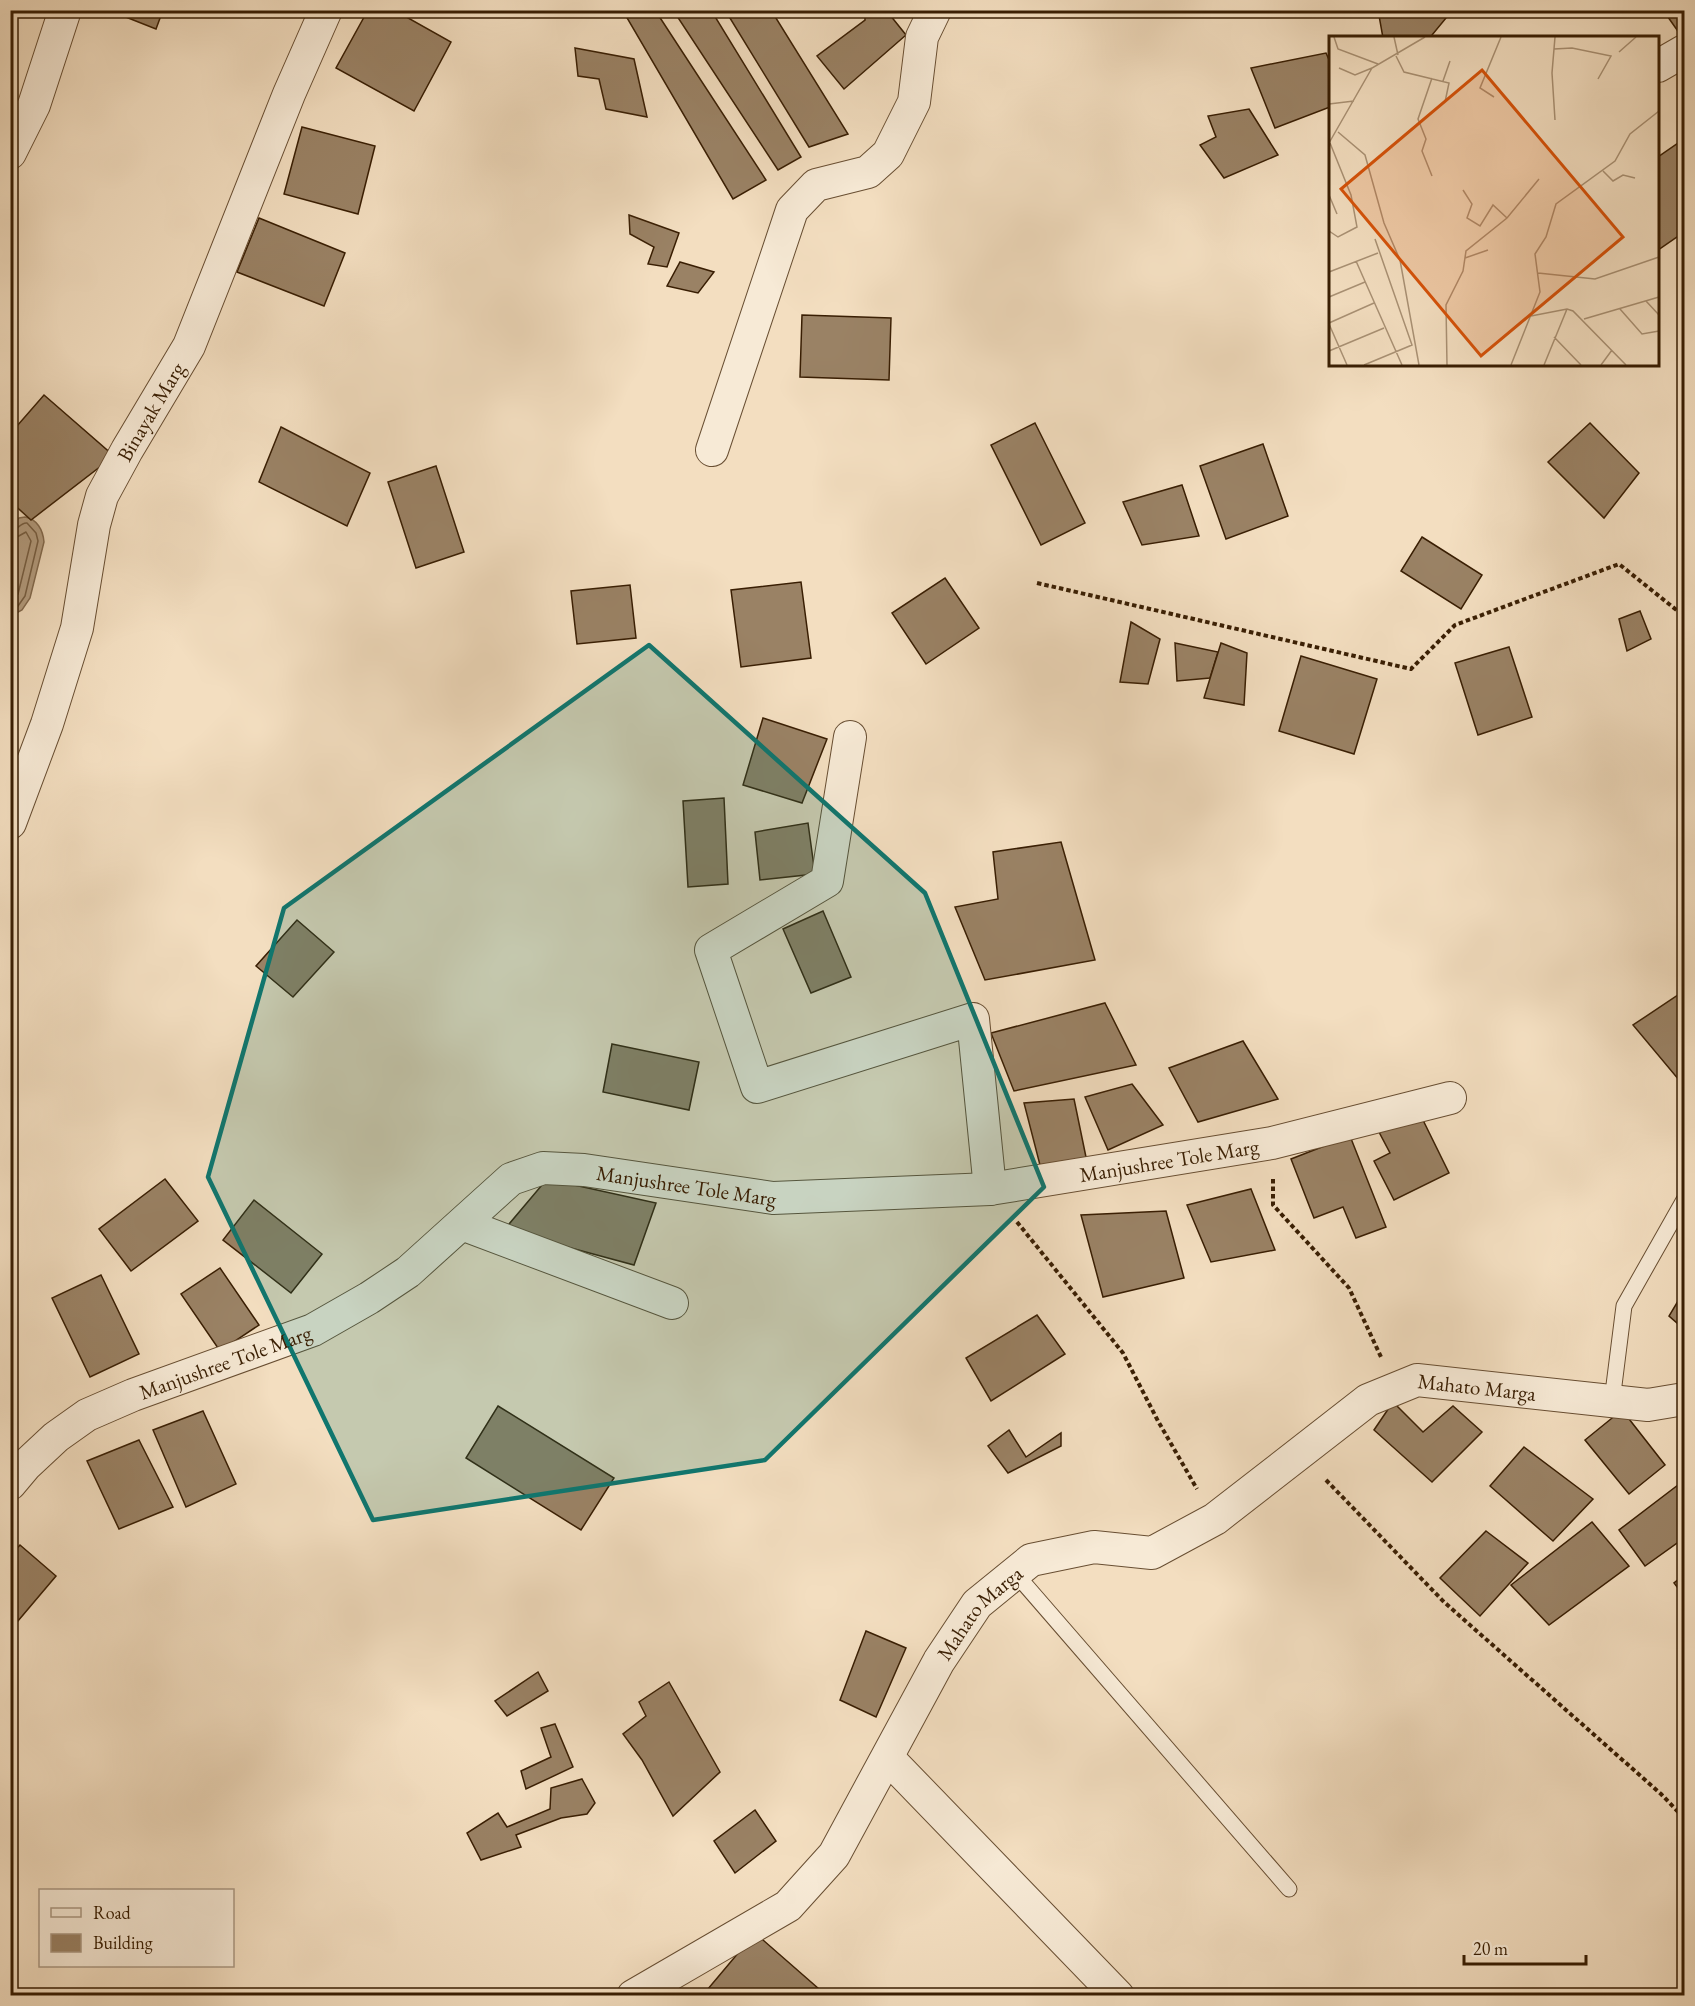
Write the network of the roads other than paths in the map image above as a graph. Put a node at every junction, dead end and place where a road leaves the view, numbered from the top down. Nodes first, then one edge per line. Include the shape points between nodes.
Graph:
1 (65, 10) edge
2 (326, 10) edge
3 (935, 10) edge
4 (1684, 51) edge
5 (1659, 65) edge
6 (10, 153) edge
7 (712, 450) dead end
8 (850, 737) dead end
9 (10, 823) edge
10 (1450, 1098) dead end
11 (990, 1189) junction
12 (1684, 1200) edge
13 (462, 1224) junction
14 (672, 1302) dead end
15 (1684, 1399) edge
16 (1612, 1401) junction
17 (10, 1484) edge
18 (1015, 1573) junction
19 (888, 1758) junction
20 (1289, 1889) dead end
21 (633, 1995) edge
22 (1118, 1995) edge

1 - 6 street via 34,105
2 - 9 street, Binayak Marg via 189,346 102,496 77,628
3 - 7 street via 922,37 914,102 888,154 868,172 816,185 792,210
4 - 5 street
8 - 11 street via 827,881 711,950 757,1087 972,1019
10 - 11 street, Manjushree Tole Marg via 1272,1143
11 - 13 street, Manjushree Tole Marg via 773,1198 584,1170 543,1168 511,1179
12 - 16 lane via 1624,1306
13 - 14 street
13 - 17 street, Manjushree Tole Marg via 408,1272 313,1330 87,1415 56,1437
15 - 16 street, Mahato Marga via 1648,1405
16 - 18 street, Mahato Marga via 1417,1380 1368,1400 1215,1519 1152,1553 1094,1547 1031,1560
18 - 19 street, Mahato Marga via 977,1604 939,1661
18 - 20 lane
19 - 21 street, Mahato Marga via 834,1855 788,1906
19 - 22 street

